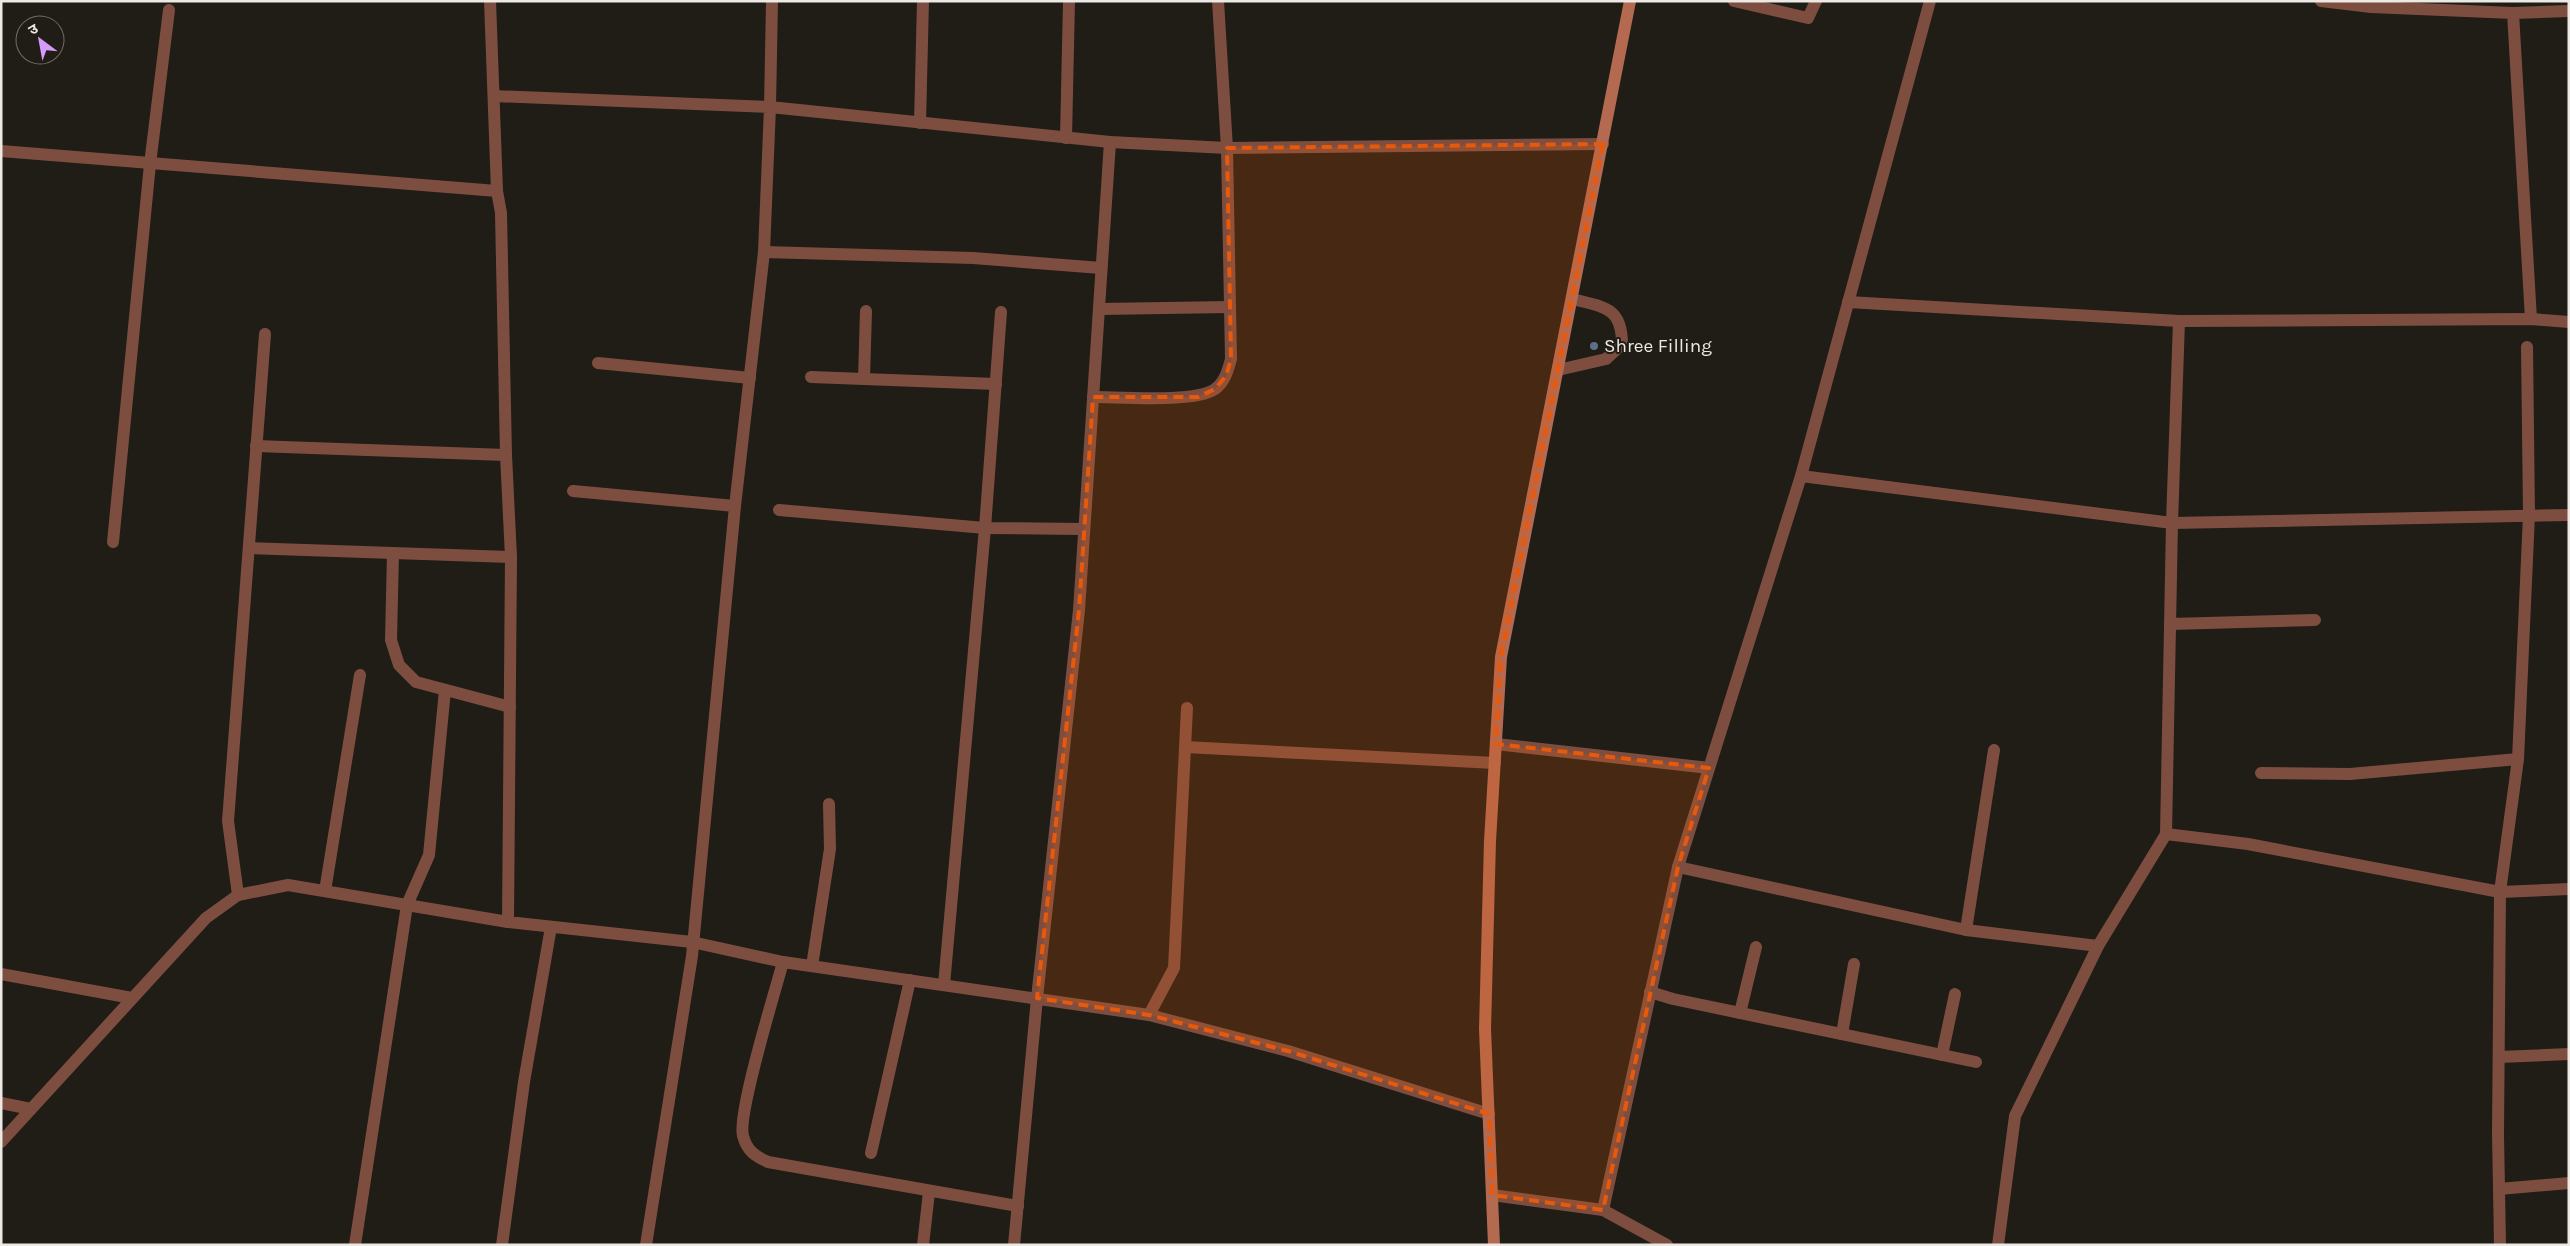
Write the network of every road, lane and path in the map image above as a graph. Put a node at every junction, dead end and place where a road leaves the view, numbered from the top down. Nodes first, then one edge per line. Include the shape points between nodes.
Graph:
1 (490, 1) edge
2 (772, 1) edge
3 (923, 1) edge
4 (1069, 1) edge
5 (1218, 1) edge
6 (1630, 1) edge
7 (1734, 1) edge
8 (1816, 1) edge
9 (1930, 1) edge
10 (2321, 1) edge
11 (2371, 4) edge
12 (169, 10) dead end
13 (2569, 11) edge
14 (2513, 13) junction
15 (494, 96) junction
16 (770, 108) junction
17 (920, 123) junction
18 (1066, 138) junction
19 (1110, 142) junction
20 (1603, 144) junction
21 (1227, 148) junction
22 (1, 151) edge
23 (150, 164) junction
24 (497, 191) junction
25 (764, 252) junction
26 (1101, 268) junction
27 (1572, 299) junction
28 (1848, 302) junction
29 (1230, 306) junction
30 (1099, 309) junction
31 (866, 311) dead end
32 (1001, 312) dead end
33 (2531, 319) junction
34 (2179, 321) junction
35 (2569, 322) edge
36 (265, 334) dead end
37 (2526, 347) dead end
38 (598, 363) dead end
39 (1558, 370) junction
40 (811, 377) dead end
41 (750, 378) junction
42 (864, 379) junction
43 (996, 384) junction
44 (1093, 397) junction
45 (256, 446) junction
46 (506, 455) junction
47 (1801, 476) junction
48 (574, 491) dead end
49 (735, 506) junction
50 (779, 510) dead end
51 (2569, 514) edge
52 (2529, 515) junction
53 (2172, 523) junction
54 (985, 528) junction
55 (1084, 529) junction
56 (113, 542) dead end
57 (249, 548) junction
58 (393, 554) junction
59 (511, 557) junction
60 (2315, 620) dead end
61 (2170, 624) junction
62 (360, 675) dead end
63 (445, 690) junction
64 (510, 707) junction
65 (1187, 708) dead end
66 (1496, 744) junction
67 (1185, 747) junction
68 (1994, 750) dead end
69 (2518, 759) junction
70 (1495, 763) junction
71 (1709, 768) junction
72 (2261, 773) dead end
73 (829, 804) dead end
74 (2166, 834) junction
75 (1678, 867) junction
76 (2569, 889) edge
77 (325, 891) junction
78 (2500, 892) junction
79 (238, 895) junction
80 (407, 905) junction
81 (508, 922) junction
82 (552, 927) junction
83 (1966, 930) junction
84 (692, 942) junction
85 (2098, 946) junction
86 (1756, 947) dead end
87 (782, 962) junction
88 (1854, 964) dead end
89 (812, 966) junction
90 (1, 974) edge
91 (910, 980) junction
92 (944, 985) junction
93 (1650, 992) junction
94 (1954, 994) dead end
95 (132, 998) junction
96 (1036, 998) junction
97 (1740, 1013) junction
98 (1149, 1015) junction
99 (1842, 1034) junction
100 (2569, 1054) edge
101 (1942, 1055) junction
102 (2499, 1057) junction
103 (1976, 1062) dead end
104 (1, 1104) edge
105 (31, 1109) junction
106 (1489, 1114) junction
107 (1, 1142) edge
108 (871, 1153) dead end
109 (2569, 1183) edge
110 (2499, 1190) junction
111 (929, 1192) junction
112 (1492, 1195) junction
113 (1018, 1206) junction
114 (1602, 1210) junction
115 (356, 1245) edge
116 (502, 1245) edge
117 (646, 1245) edge
118 (923, 1245) edge
119 (1014, 1245) edge
120 (1494, 1245) edge
121 (1667, 1245) edge
122 (1998, 1245) edge
123 (2500, 1245) edge

1 - 15 street
2 - 16 street
3 - 17 street
4 - 18 street
5 - 21 street
6 - 20 street
7 - 8 street via 1808,18
9 - 28 street
10 - 11 street
11 - 14 street
12 - 23 street
13 - 14 street
14 - 33 street
15 - 16 street
15 - 24 street
16 - 17 street
16 - 25 street
17 - 18 street
18 - 19 street
19 - 21 street
19 - 26 street
20 - 21 street
20 - 27 street
21 - 29 street
22 - 23 street
23 - 24 street
23 - 56 street
24 - 46 street via 501,213
25 - 26 street via 973,258
25 - 41 street
26 - 30 street
27 - 39 street
27 - 39 street via 1609,308 1622,326 1622,344 1606,359
28 - 34 street
28 - 47 street
29 - 30 street
29 - 44 street via 1231,359 1226,376 1216,389 1198,397
30 - 44 street
31 - 42 street
32 - 43 street
33 - 34 street
33 - 35 street
34 - 53 street
36 - 45 street
37 - 52 street
38 - 41 street
39 - 66 street via 1501,658
40 - 42 street
41 - 49 street
42 - 43 street
43 - 54 street
44 - 55 street
45 - 46 street
45 - 57 street
46 - 59 street
47 - 53 street
47 - 71 street
48 - 49 street
49 - 84 street
50 - 54 street
51 - 52 street
52 - 53 street
52 - 69 street
53 - 61 street
54 - 55 street
54 - 92 street
55 - 96 street via 1079,610
57 - 58 street
57 - 79 street via 228,821
58 - 59 street
58 - 63 street via 391,640 399,665 416,682
59 - 64 street
60 - 61 street
61 - 74 street
62 - 77 street
63 - 64 street
63 - 80 street via 429,855
64 - 81 street
65 - 67 street
66 - 70 street
66 - 71 street
67 - 70 street
67 - 98 street via 1174,968
68 - 83 street
69 - 72 street via 2350,774
69 - 78 street
70 - 106 street via 1485,1029
71 - 75 street
73 - 89 street via 830,850
74 - 78 street via 2248,844
74 - 85 street
75 - 83 street
75 - 93 street
76 - 78 street
77 - 79 street via 288,885
77 - 80 street
78 - 102 street
79 - 95 street via 206,918
80 - 81 street
80 - 115 street
81 - 82 street
82 - 84 street
82 - 116 street via 524,1082
83 - 85 street
84 - 87 street
84 - 117 street
85 - 122 street via 2015,1116
86 - 97 street
87 - 89 street
87 - 111 street via 744,1109 742,1135 751,1154 768,1162
88 - 99 street
89 - 91 street
90 - 95 street
91 - 92 street
91 - 108 street
92 - 96 street
93 - 97 street
93 - 114 street
94 - 101 street
95 - 105 street
96 - 98 street
96 - 113 street
97 - 99 street
98 - 106 street via 1288,1051
99 - 101 street
100 - 102 street
101 - 103 street
102 - 110 street
104 - 105 street
105 - 107 street
106 - 112 street
109 - 110 street
110 - 123 street
111 - 113 street
111 - 118 street
112 - 114 street
112 - 120 street
113 - 119 street
114 - 121 street

